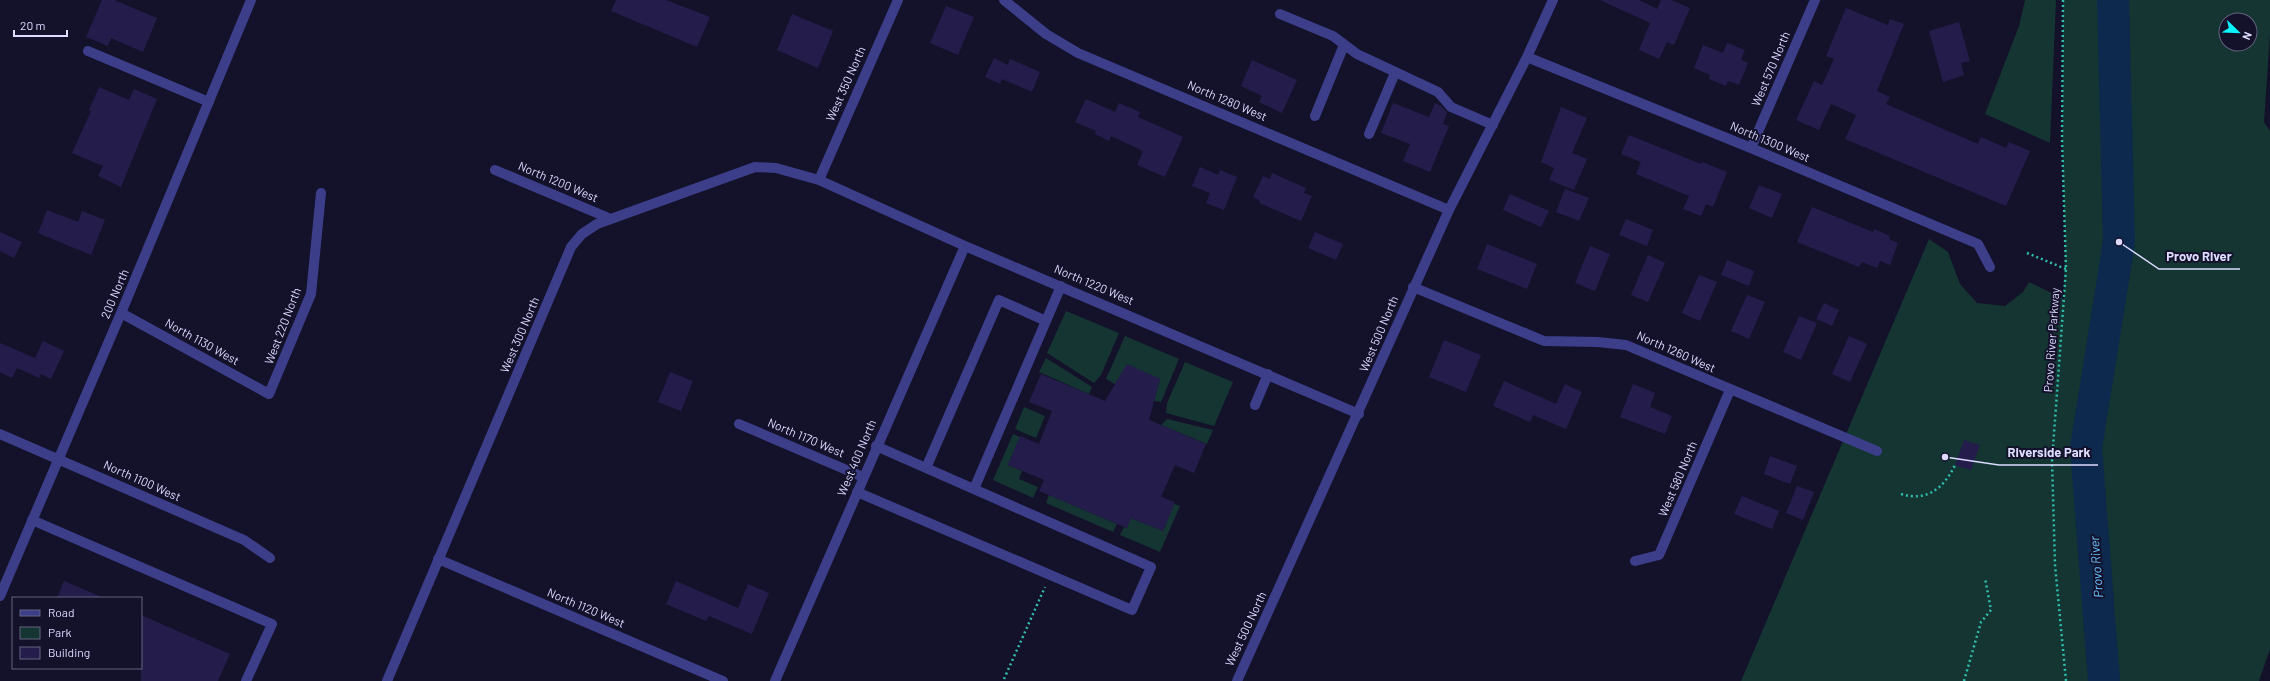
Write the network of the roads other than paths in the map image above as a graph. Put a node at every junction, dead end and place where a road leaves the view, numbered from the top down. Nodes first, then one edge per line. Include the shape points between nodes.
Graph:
1 (250, 0) edge
2 (898, 0) edge
3 (1004, 0) edge
4 (1553, 0) edge
5 (1815, 0) edge
6 (1280, 14) dead end
7 (1344, 44) junction
8 (88, 51) dead end
9 (1528, 57) junction
10 (1395, 73) junction
11 (209, 102) junction
12 (1315, 116) dead end
13 (1492, 125) junction
14 (1369, 134) dead end
15 (1751, 148) junction
16 (495, 170) dead end
17 (819, 180) junction
18 (321, 193) dead end
19 (1449, 210) junction
20 (611, 219) junction
21 (965, 246) junction
22 (1990, 267) dead end
23 (1061, 286) junction
24 (1414, 287) junction
25 (121, 313) junction
26 (1046, 321) junction
27 (1268, 374) junction
28 (1730, 390) junction
29 (269, 394) joint
30 (1254, 405) dead end
31 (1359, 414) junction
32 (739, 424) dead end
33 (0, 434) edge
34 (876, 446) junction
35 (1877, 451) dead end
36 (59, 459) junction
37 (926, 468) junction
38 (863, 477) junction
39 (974, 489) junction
40 (857, 492) junction
41 (32, 520) junction
42 (270, 558) dead end
43 (438, 559) junction
44 (1635, 561) dead end
45 (0, 596) edge
46 (246, 681) edge
47 (387, 681) edge
48 (723, 681) edge
49 (775, 681) edge
50 (1237, 681) edge

1 - 11 street, 200 North
2 - 17 street, West 350 North
3 - 19 street, North 1280 West via 1046,34 1078,52
4 - 9 street, West 500 North
5 - 15 street, West 570 North
6 - 7 street via 1333,36
7 - 10 street via 1357,54
7 - 12 street
8 - 11 street
9 - 13 street, West 500 North
9 - 15 street, North 1300 West
10 - 13 street via 1438,92 1451,107
10 - 14 street
11 - 25 street, 200 North
13 - 19 street, West 500 North
15 - 22 street, North 1300 West via 1978,244
16 - 20 street, North 1200 West
17 - 20 street, West 300 North via 776,168 755,167
17 - 21 street, North 1220 West
18 - 29 street, West 220 North via 311,294
19 - 24 street, West 500 North
20 - 43 street, West 300 North via 582,234 571,247
21 - 23 street, North 1220 West
21 - 34 street, West 400 North
23 - 26 street
23 - 27 street, North 1220 West
24 - 28 street, North 1260 West via 1544,341 1626,345
24 - 31 street, West 500 North
25 - 29 street, North 1130 West
25 - 36 street, 200 North
26 - 37 street via 999,300
26 - 39 street
27 - 30 street
27 - 31 street, North 1220 West
28 - 35 street, North 1260 West
28 - 44 street, West 580 North via 1659,555
31 - 50 street, West 500 North
32 - 38 street, North 1170 West
33 - 36 street, North 1100 West
34 - 37 street
34 - 38 street, West 400 North
36 - 41 street, 200 North
36 - 42 street, North 1100 West via 244,540
37 - 39 street
38 - 40 street, West 400 North
39 - 40 street via 1151,567 1132,610
40 - 49 street, West 400 North
41 - 45 street, 200 North
41 - 46 street via 272,624
43 - 47 street, West 300 North
43 - 48 street, North 1120 West

